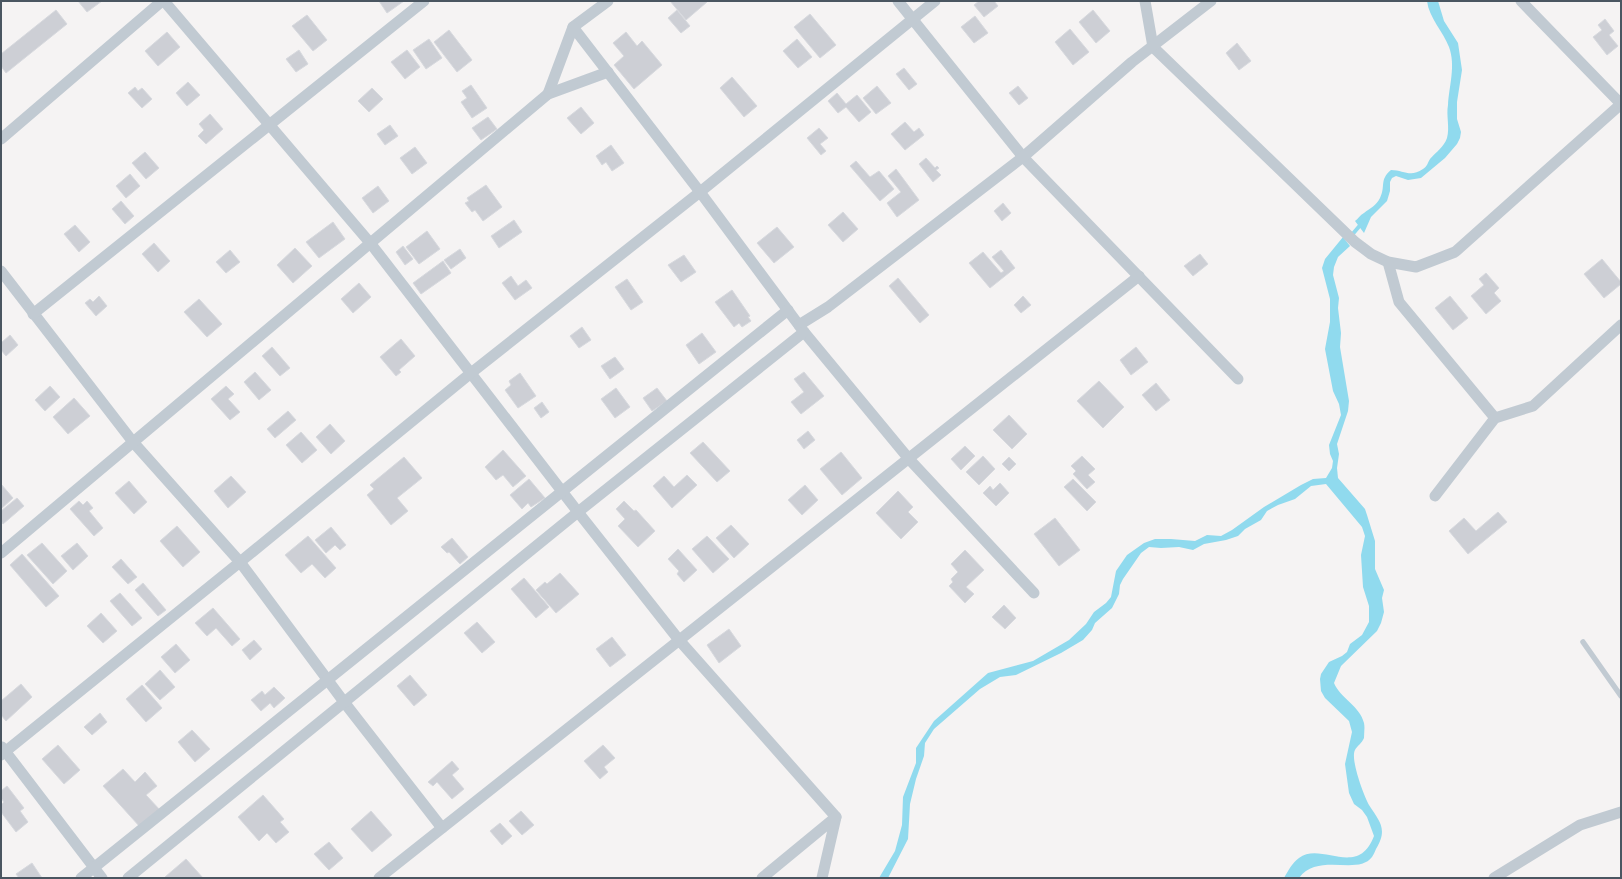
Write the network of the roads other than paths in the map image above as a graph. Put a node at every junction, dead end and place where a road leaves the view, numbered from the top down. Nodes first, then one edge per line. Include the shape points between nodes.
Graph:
1 (163, 1) edge
2 (424, 1) edge
3 (608, 1) edge
4 (898, 1) edge
5 (935, 1) edge
6 (1145, 1) edge
7 (1211, 1) edge
8 (1521, 1) edge
9 (912, 19) junction
10 (573, 27) junction
11 (1153, 47) junction
12 (608, 72) junction
13 (548, 94) junction
14 (1621, 104) edge
15 (269, 124) junction
16 (1, 139) edge
17 (1023, 157) junction
18 (700, 192) junction
19 (371, 244) junction
20 (1388, 262) junction
21 (1, 272) edge
22 (1139, 276) junction
23 (5, 287) edge
24 (788, 310) junction
25 (33, 314) junction
26 (1621, 325) edge
27 (802, 328) junction
28 (471, 373) junction
29 (1238, 379) dead end
30 (1495, 418) junction
31 (133, 442) junction
32 (909, 459) junction
33 (562, 491) junction
34 (1435, 496) dead end
35 (578, 512) junction
36 (1, 553) edge
37 (240, 562) junction
38 (1034, 593) dead end
39 (679, 640) junction
40 (1583, 642) dead end
41 (327, 679) junction
42 (1621, 696) edge
43 (344, 702) junction
44 (3, 751) edge
45 (1621, 812) edge
46 (836, 817) junction
47 (442, 828) junction
48 (94, 867) junction
49 (81, 878) edge
50 (102, 878) edge
51 (128, 878) edge
52 (379, 878) edge
53 (762, 878) edge
54 (822, 878) edge
55 (1494, 878) edge

1 - 15 street
1 - 16 street
2 - 15 street
3 - 10 street
4 - 9 street
5 - 9 street
6 - 11 street
7 - 11 street
8 - 14 street
9 - 17 street
9 - 18 street
10 - 12 street
10 - 13 street
11 - 17 street via 1132,62
11 - 20 street via 1351,238 1371,254
12 - 13 street
12 - 18 street
13 - 19 street
14 - 20 street via 1455,252 1416,267
15 - 19 street
15 - 25 street
17 - 22 street
17 - 27 street
18 - 24 street
18 - 28 street
19 - 28 street
19 - 31 street
20 - 30 street via 1399,302
21 - 23 street
22 - 29 street
22 - 32 street
23 - 25 street
24 - 27 street
24 - 33 street
25 - 31 street
26 - 30 street via 1533,406
27 - 32 street
27 - 35 street
28 - 33 street
28 - 37 street
30 - 34 street
31 - 36 street
31 - 37 street
32 - 38 street
32 - 39 street
33 - 35 street
33 - 41 street
35 - 39 street
35 - 43 street
37 - 41 street
37 - 44 street
39 - 46 street
39 - 47 street
40 - 42 lane
41 - 43 street
41 - 48 street
43 - 47 street
43 - 51 street
44 - 48 street
45 - 55 street via 1580,825
46 - 53 street
46 - 54 street
47 - 52 street
48 - 49 street
48 - 50 street

